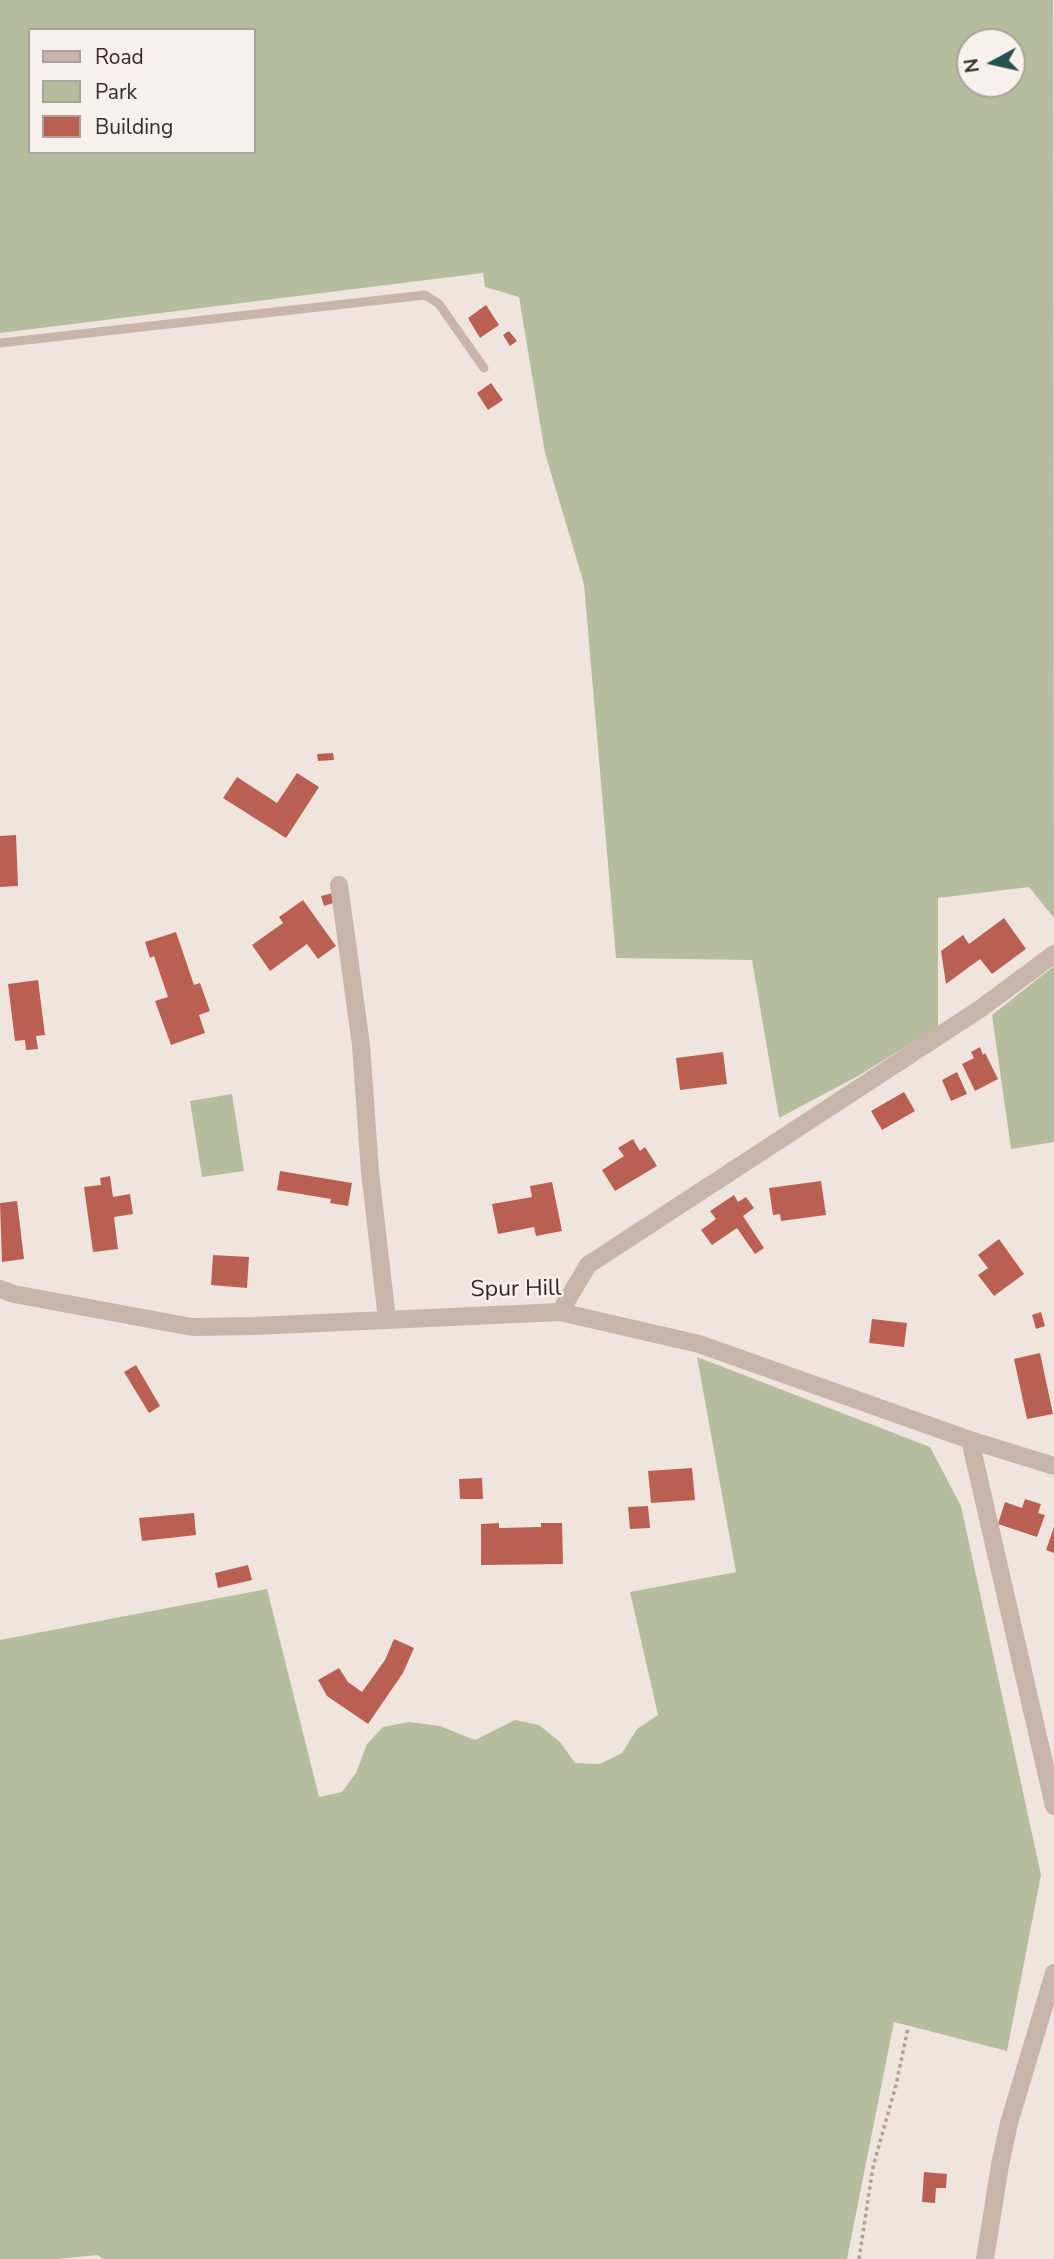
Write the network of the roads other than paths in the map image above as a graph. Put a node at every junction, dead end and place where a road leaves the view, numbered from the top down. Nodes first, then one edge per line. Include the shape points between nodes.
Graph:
1 (0, 343) edge
2 (484, 368) dead end
3 (339, 885) dead end
4 (1054, 954) edge
5 (0, 1289) edge
6 (560, 1312) junction
7 (387, 1319) junction
8 (970, 1440) junction
9 (1054, 1466) edge
10 (1054, 1806) edge
11 (1054, 1973) edge
12 (985, 2259) edge

1 - 2 lane via 425,295 439,304
3 - 7 street
4 - 6 street via 981,1009 588,1265
5 - 7 street, Spur Hill via 184,1326
6 - 7 street, Spur Hill
6 - 8 street, Spur Hill via 699,1344
8 - 9 street, Spur Hill
8 - 10 street
11 - 12 street via 1009,2123

